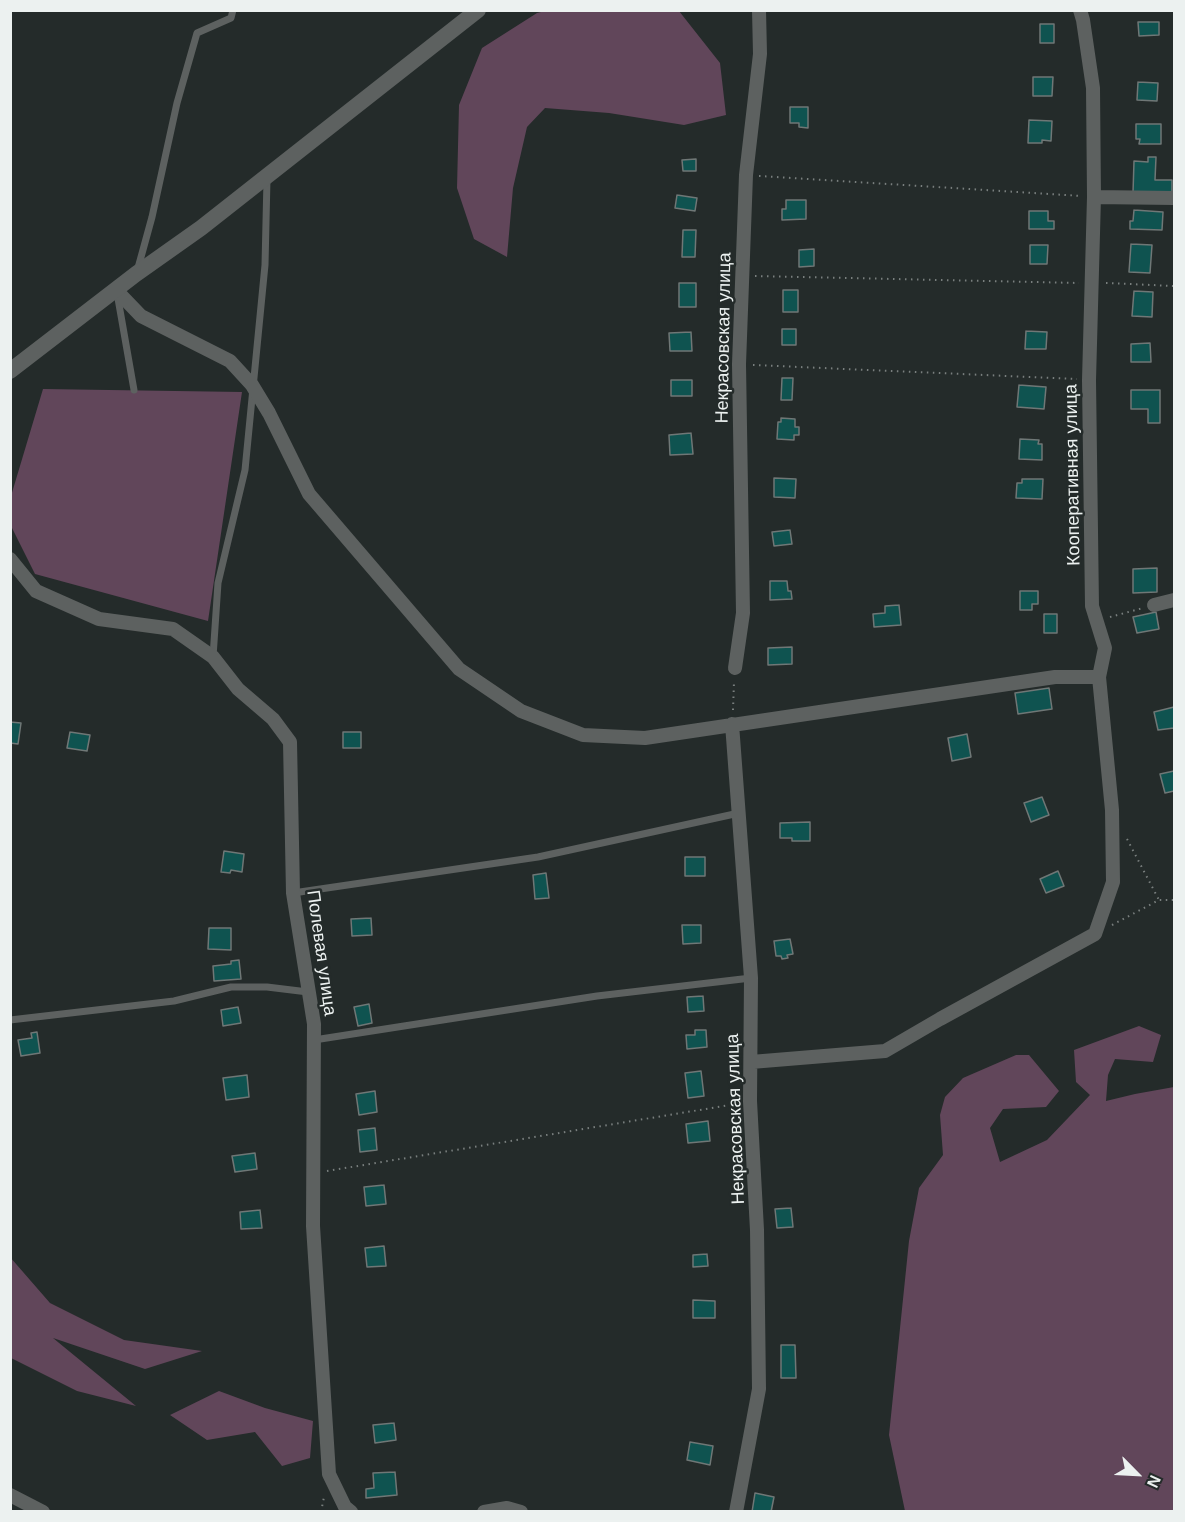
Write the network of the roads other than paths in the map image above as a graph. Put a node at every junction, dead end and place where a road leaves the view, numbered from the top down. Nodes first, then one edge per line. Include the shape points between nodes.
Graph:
1 (233, 10) edge
2 (478, 10) edge
3 (759, 10) edge
4 (1080, 10) edge
5 (267, 176) junction
6 (1094, 197) junction
7 (1174, 198) edge
8 (136, 274) junction
9 (117, 291) junction
10 (10, 371) edge
11 (252, 385) junction
12 (135, 390) dead end
13 (10, 559) edge
14 (1174, 600) edge
15 (1154, 605) road end
16 (213, 657) junction
17 (735, 668) road end
18 (1099, 677) junction
19 (732, 724) junction
20 (739, 813) junction
21 (293, 893) junction
22 (751, 978) junction
23 (308, 992) junction
24 (10, 1020) edge
25 (314, 1040) junction
26 (751, 1062) junction
27 (10, 1495) edge
28 (43, 1512) edge
29 (351, 1512) edge
30 (484, 1512) edge
31 (521, 1512) edge
32 (736, 1512) edge

1 - 8 lane via 231,18 197,33
2 - 5 street
3 - 17 street, Некрасовская улица via 760,54 746,175 739,364 743,613
4 - 6 street, Кооперативная улица via 1093,88
5 - 8 street
5 - 11 lane via 265,265
6 - 7 street
6 - 18 street, Кооперативная улица via 1089,380 1092,606 1105,648
8 - 9 street
9 - 10 street
9 - 11 street via 141,316 230,361
9 - 12 lane
11 - 16 lane via 245,470 218,583
11 - 19 street via 309,494 459,669 521,711 583,735 645,738
13 - 16 street, Полевая улица via 36,591 99,619 173,629
14 - 15 street
16 - 21 street, Полевая улица via 290,742
18 - 19 street via 1055,677
18 - 26 street, Кооперативная улица via 1112,810 1113,882 1095,934 885,1051
19 - 20 street, Некрасовская улица
20 - 21 lane via 538,857
20 - 22 street, Некрасовская улица
21 - 23 street, Полевая улица
22 - 25 lane via 597,996
22 - 26 street, Некрасовская улица
23 - 24 lane via 231,987 174,1001
23 - 25 street, Полевая улица
25 - 29 street, Полевая улица via 313,1226 329,1474
26 - 32 street, Некрасовская улица via 759,1389
27 - 28 street
30 - 31 street via 507,1508

